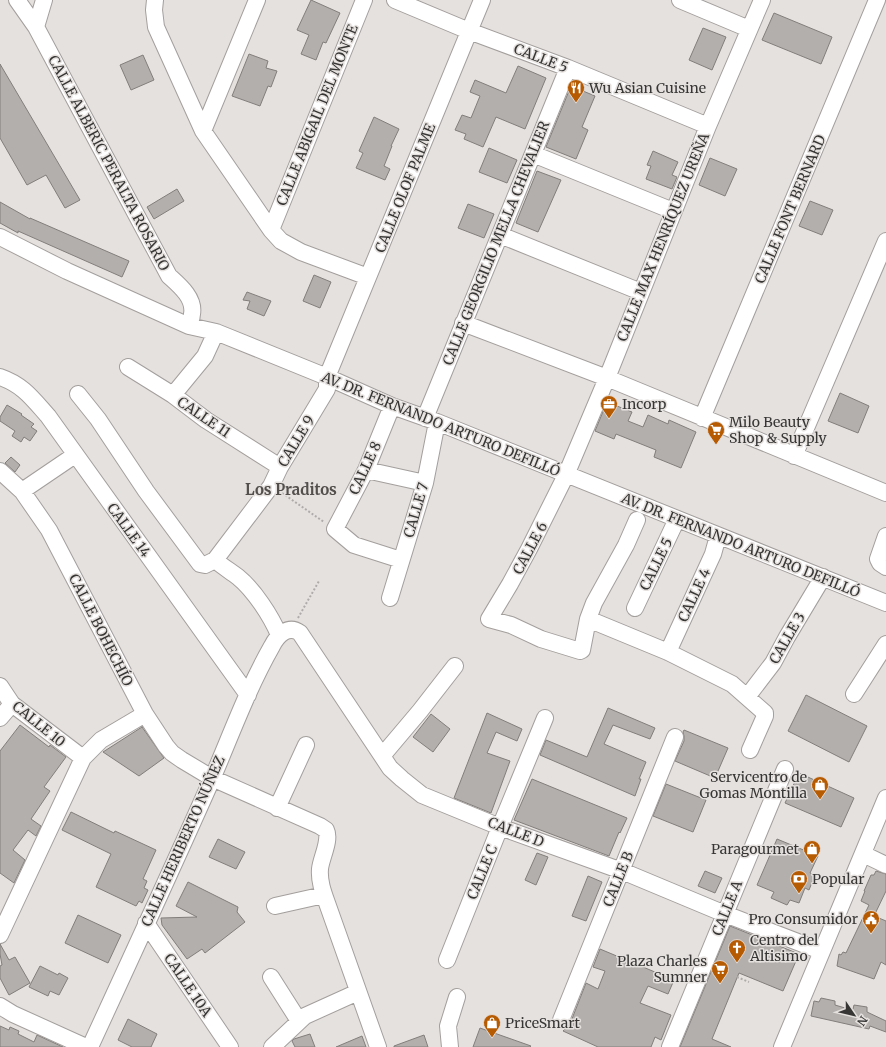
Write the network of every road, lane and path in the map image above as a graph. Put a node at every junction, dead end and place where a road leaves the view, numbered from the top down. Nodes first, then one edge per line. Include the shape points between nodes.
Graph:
1 (17, 0) edge
2 (44, 0) edge
3 (155, 0) edge
4 (257, 0) edge
5 (364, 0) edge
6 (395, 0) edge
7 (482, 0) edge
8 (680, 0) edge
9 (762, 0) edge
10 (877, 0) edge
11 (36, 26) junction
12 (749, 29) junction
13 (469, 31) junction
14 (568, 68) junction
15 (708, 126) junction
16 (203, 131) junction
17 (533, 154) junction
18 (673, 211) junction
19 (271, 230) junction
20 (500, 235) junction
21 (0, 237) edge
22 (886, 241) edge
23 (368, 277) junction
24 (641, 292) junction
25 (464, 323) junction
26 (189, 326) junction
27 (216, 332) junction
28 (128, 367) dead end
29 (0, 376) edge
30 (327, 377) junction
31 (607, 378) junction
32 (78, 394) dead end
33 (173, 395) junction
34 (392, 406) junction
35 (702, 418) junction
36 (431, 420) junction
37 (75, 455) junction
38 (794, 456) junction
39 (280, 467) junction
40 (366, 470) junction
41 (0, 471) edge
42 (566, 474) junction
43 (425, 483) junction
44 (271, 486) junction
45 (22, 491) junction
46 (886, 493) edge
47 (677, 519) junction
48 (637, 520) dead end
49 (335, 529) junction
50 (718, 536) junction
51 (886, 536) edge
52 (215, 560) junction
53 (401, 560) junction
54 (886, 567) edge
55 (823, 577) junction
56 (319, 581) dead end
57 (390, 598) dead end
58 (886, 603) edge
59 (635, 608) dead end
60 (588, 618) junction
61 (285, 632) junction
62 (886, 644) edge
63 (668, 652) junction
64 (454, 666) dead end
65 (0, 686) edge
66 (248, 694) junction
67 (854, 694) dead end
68 (747, 696) junction
69 (12, 704) junction
70 (145, 714) junction
71 (0, 718) edge
72 (545, 718) dead end
73 (675, 737) dead end
74 (306, 745) dead end
75 (750, 750) dead end
76 (382, 756) junction
77 (83, 758) junction
78 (784, 769) dead end
79 (212, 778) junction
80 (886, 798) edge
81 (277, 808) junction
82 (500, 827) junction
83 (863, 854) junction
84 (886, 865) edge
85 (622, 871) junction
86 (324, 895) junction
87 (275, 906) dead end
88 (725, 914) junction
89 (146, 923) junction
90 (0, 935) edge
91 (821, 951) junction
92 (448, 960) dead end
93 (272, 977) dead end
94 (737, 977) dead end
95 (749, 982) dead end
96 (358, 992) junction
97 (458, 997) dead end
98 (0, 1006) edge
99 (561, 1020) dead end
100 (299, 1021) junction
101 (86, 1047) edge
102 (90, 1047) edge
103 (230, 1047) edge
104 (272, 1047) edge
105 (378, 1047) edge
106 (450, 1047) edge
107 (670, 1047) edge
108 (782, 1047) edge

1 - 11 street, CALLE ALBERIC PERALTA ROSARIO
2 - 11 street
3 - 16 street via 156,27
4 - 16 street
5 - 19 street, CALLE ABIGAIL DEL MONTE
6 - 13 street, CALLE 5
7 - 13 street, CALLE OLOF PALME
8 - 12 street
9 - 12 street, CALLE MAX HENRÍQUEZ UREÑA
10 - 35 street, CALLE FONT BERNARD
11 - 26 street, CALLE ALBERIC PERALTA ROSARIO via 169,276 184,290 191,302 193,312
12 - 15 street, CALLE MAX HENRÍQUEZ UREÑA
13 - 14 street, CALLE 5
13 - 23 street, CALLE OLOF PALME
14 - 15 street, CALLE 5
14 - 17 street, CALLE GEORGILIO MELLA CHEVALIER
15 - 18 street, CALLE MAX HENRÍQUEZ UREÑA
16 - 19 street
17 - 18 street
17 - 20 street, CALLE GEORGILIO MELLA CHEVALIER
18 - 24 street, CALLE MAX HENRÍQUEZ UREÑA
19 - 23 street via 281,241 301,252
20 - 24 street
20 - 25 street, CALLE GEORGILIO MELLA CHEVALIER
21 - 26 street, AV. DR. FERNANDO ARTURO DEFILLÓ
22 - 38 street
23 - 30 street, CALLE OLOF PALME
24 - 31 street, CALLE MAX HENRÍQUEZ UREÑA
25 - 31 street
25 - 36 street, CALLE GEORGILIO MELLA CHEVALIER
26 - 27 street, AV. DR. FERNANDO ARTURO DEFILLÓ
27 - 30 street, AV. DR. FERNANDO ARTURO DEFILLÓ
27 - 33 street via 205,356
28 - 33 street, CALLE 11
29 - 37 street, CALLE 14 via 12,381 33,399
30 - 34 street, AV. DR. FERNANDO ARTURO DEFILLÓ
30 - 39 street, CALLE 9 via 326,392
31 - 35 street
31 - 42 street, CALLE MAX HENRÍQUEZ UREÑA
32 - 52 street via 200,564 205,565
33 - 39 street, CALLE 11 via 206,420
34 - 36 street, AV. DR. FERNANDO ARTURO DEFILLÓ
34 - 40 street, CALLE 8
35 - 38 street
36 - 42 street, AV. DR. FERNANDO ARTURO DEFILLÓ
36 - 43 street, CALLE 7 via 430,453
37 - 45 street
37 - 66 street, CALLE 14
38 - 46 street
39 - 44 street, CALLE 9
40 - 43 street
40 - 49 street, CALLE 8
41 - 45 street, CALLE BOHECHÍO
42 - 47 street, AV. DR. FERNANDO ARTURO DEFILLÓ
42 - 60 street, CALLE 6 via 526,555 490,619 580,651
43 - 53 street, CALLE 7
44 - 49 path
44 - 52 street, CALLE 9
45 - 70 street, CALLE BOHECHÍO via 49,530
47 - 50 street, AV. DR. FERNANDO ARTURO DEFILLÓ
47 - 59 street, CALLE 5
48 - 60 street
49 - 53 street via 354,546
50 - 55 street, AV. DR. FERNANDO ARTURO DEFILLÓ
50 - 63 street, CALLE 4 via 713,554
51 - 54 street via 878,559 880,564
52 - 61 street via 247,586
53 - 57 street, CALLE 7
55 - 58 street, AV. DR. FERNANDO ARTURO DEFILLÓ
55 - 68 street, CALLE 3 via 773,663
56 - 61 path
60 - 63 street
61 - 66 street, CALLE HERIBERTO NÚÑEZ via 272,645
61 - 76 street, CALLE D via 300,633
62 - 67 street
63 - 68 street via 732,684
64 - 76 street
65 - 69 street, CALLE 10
66 - 79 street, CALLE HERIBERTO NÚÑEZ
68 - 75 street via 765,713
69 - 71 street
69 - 77 street, CALLE 10
70 - 77 street via 101,740
70 - 79 street, CALLE BOHECHÍO via 172,753
72 - 82 street, CALLE C
73 - 85 street, CALLE B
74 - 81 street
76 - 82 street, CALLE D via 390,768 422,795
77 - 90 street
78 - 88 street, CALLE A
79 - 81 street, CALLE BOHECHÍO
79 - 89 street, CALLE HERIBERTO NÚÑEZ
80 - 83 street
81 - 86 street, CALLE BOHECHÍO via 320,826 328,833 320,869
82 - 85 street, CALLE D
82 - 92 street, CALLE C
83 - 84 street
83 - 91 street
85 - 88 street, CALLE D
85 - 99 street, CALLE B
86 - 87 street
86 - 96 street
88 - 91 street, CALLE D
88 - 107 street, CALLE A
89 - 102 street, CALLE HERIBERTO NÚÑEZ
89 - 103 street, CALLE 10A
91 - 108 street
93 - 100 street
94 - 95 path
96 - 100 street via 315,1010
96 - 105 street
97 - 106 street via 448,1026
98 - 101 street
100 - 104 street

